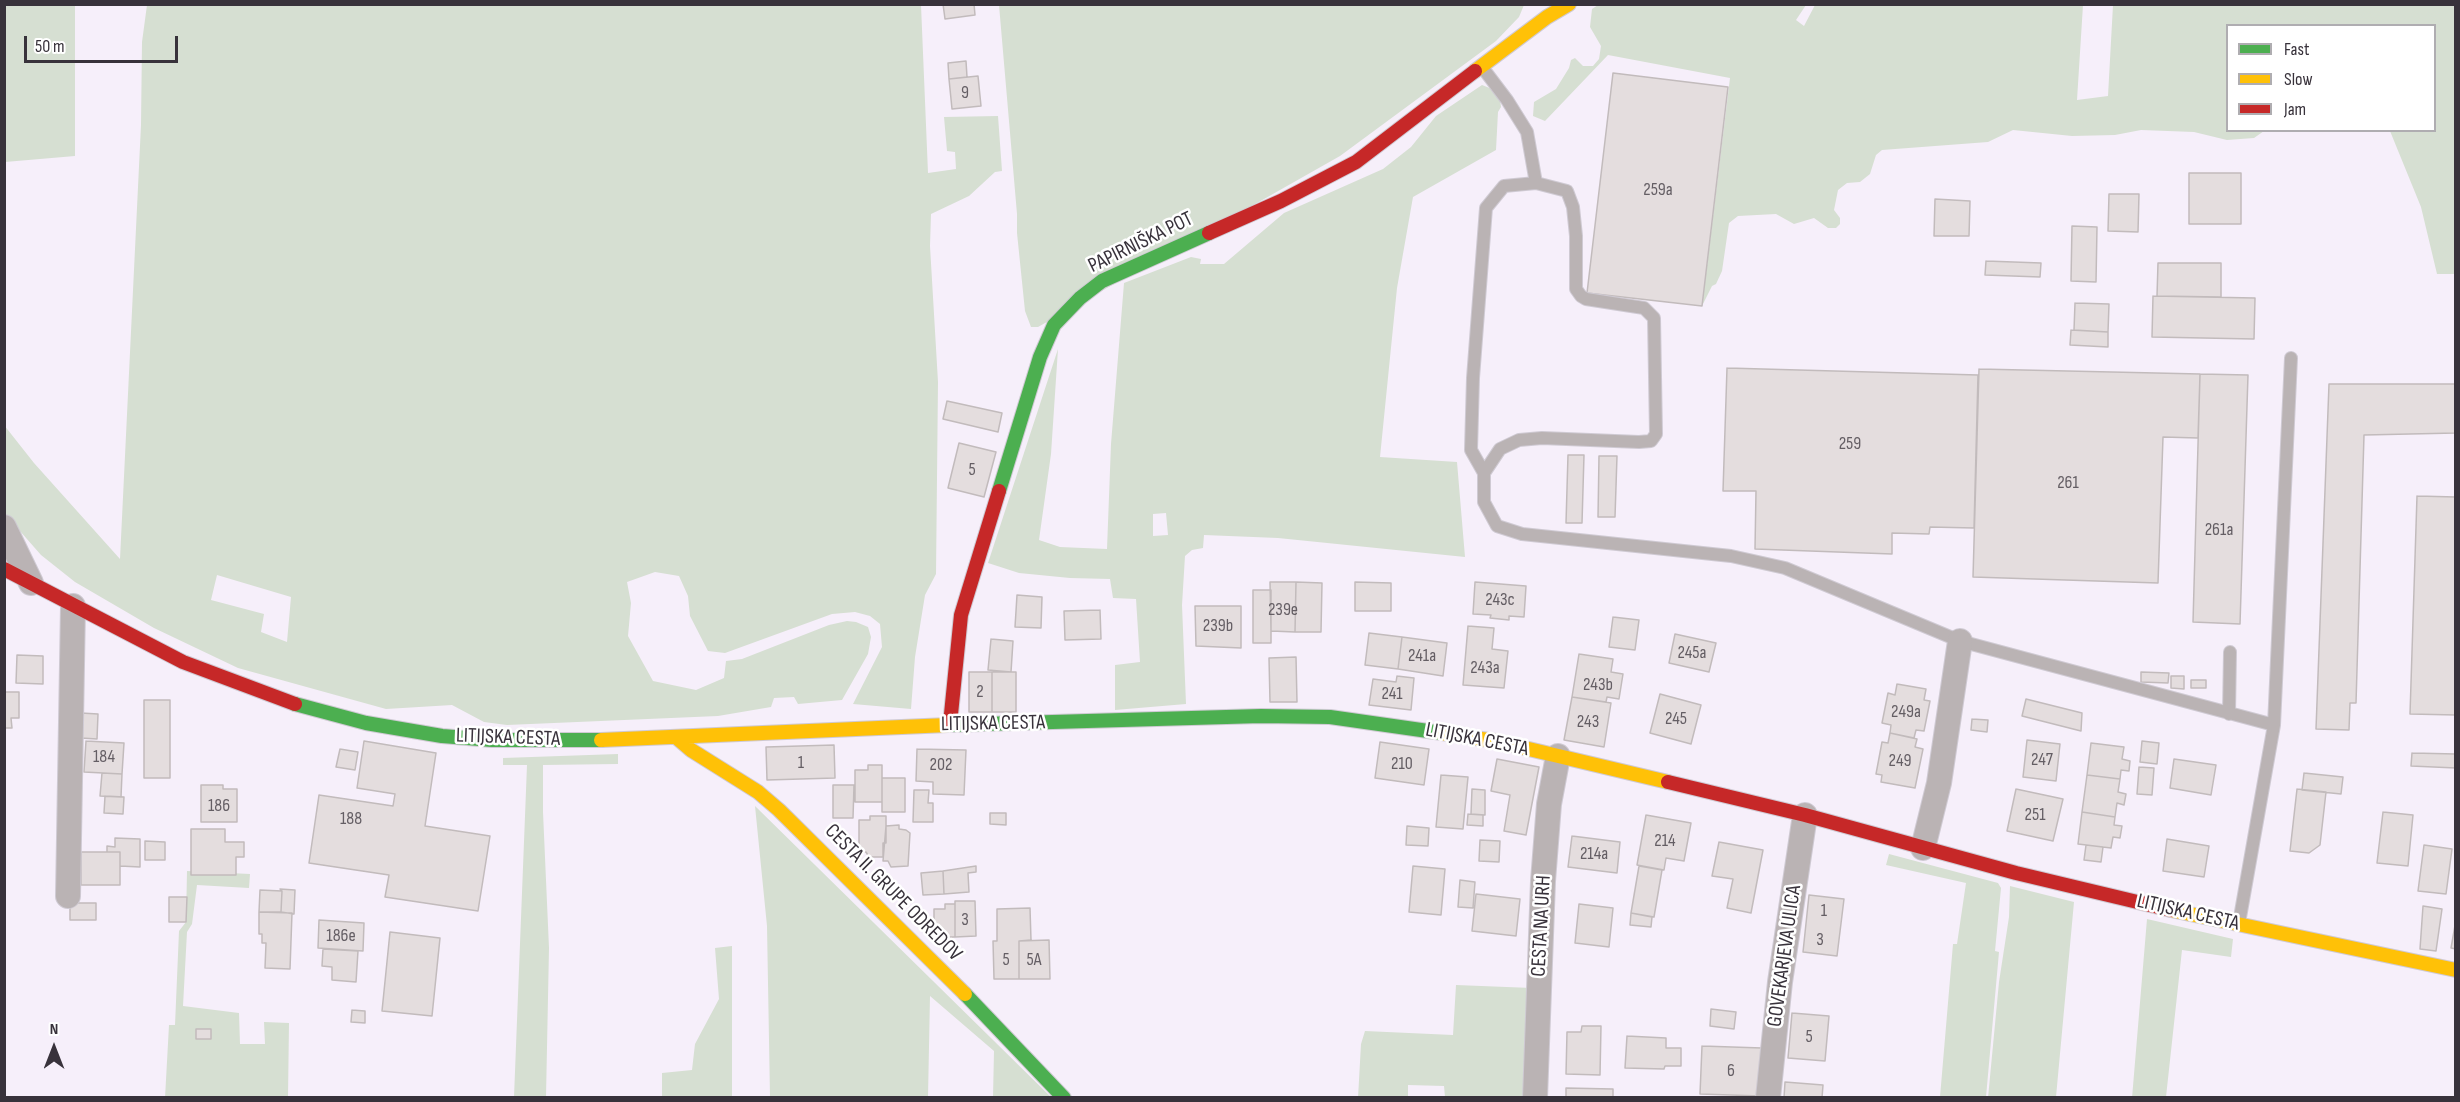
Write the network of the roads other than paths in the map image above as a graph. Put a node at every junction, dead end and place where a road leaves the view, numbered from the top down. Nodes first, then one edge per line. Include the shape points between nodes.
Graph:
1 (1569, 4) edge
2 (1481, 66) junction
3 (1536, 183) junction
4 (2290, 358) dead end
5 (1484, 473) junction
6 (4, 527) edge
7 (4, 569) edge
8 (31, 583) junction
9 (73, 606) junction
10 (1960, 641) junction
11 (2230, 652) dead end
12 (2229, 714) junction
13 (950, 724) junction
14 (2274, 725) junction
15 (677, 738) junction
16 (1558, 756) junction
17 (1805, 815) junction
18 (1923, 848) junction
19 (68, 896) dead end
20 (2238, 924) junction
21 (2456, 970) edge
22 (1064, 1098) edge
23 (1534, 1098) edge
24 (1768, 1098) edge

1 - 2 main road, PAPIRNIŠKA POT
2 - 3 lane via 1527,132
2 - 13 main road, PAPIRNIŠKA POT via 1356,162 1281,201 1102,281 1054,325 1040,357 962,615
3 - 5 lane via 1504,186 1486,208 1471,450
3 - 5 lane via 1567,191 1576,236 1576,289 1581,296 1644,308 1654,318 1656,434 1651,441 1639,442 1519,440 1500,449
4 - 14 lane
5 - 10 lane via 1484,502 1497,526 1522,534 1731,556 1785,568
6 - 8 street
7 - 8 main road, LITIJSKA CESTA
8 - 9 main road, LITIJSKA CESTA
9 - 15 main road, LITIJSKA CESTA via 183,662 300,705 366,723 492,740
9 - 19 street
10 - 12 lane
10 - 18 street via 1939,783
11 - 12 lane
12 - 14 lane
13 - 15 main road, LITIJSKA CESTA
13 - 16 main road, LITIJSKA CESTA via 1330,717 1495,741
14 - 20 lane
15 - 22 main road, CESTA II. GRUPE ODREDOV via 779,810 991,1019
16 - 17 main road, LITIJSKA CESTA
16 - 23 street, CESTA NA URH via 1549,804 1543,881
17 - 18 main road, LITIJSKA CESTA
17 - 24 street, GOVEKARJEVA ULICA via 1780,982
18 - 20 main road, LITIJSKA CESTA
20 - 21 main road, LITIJSKA CESTA

